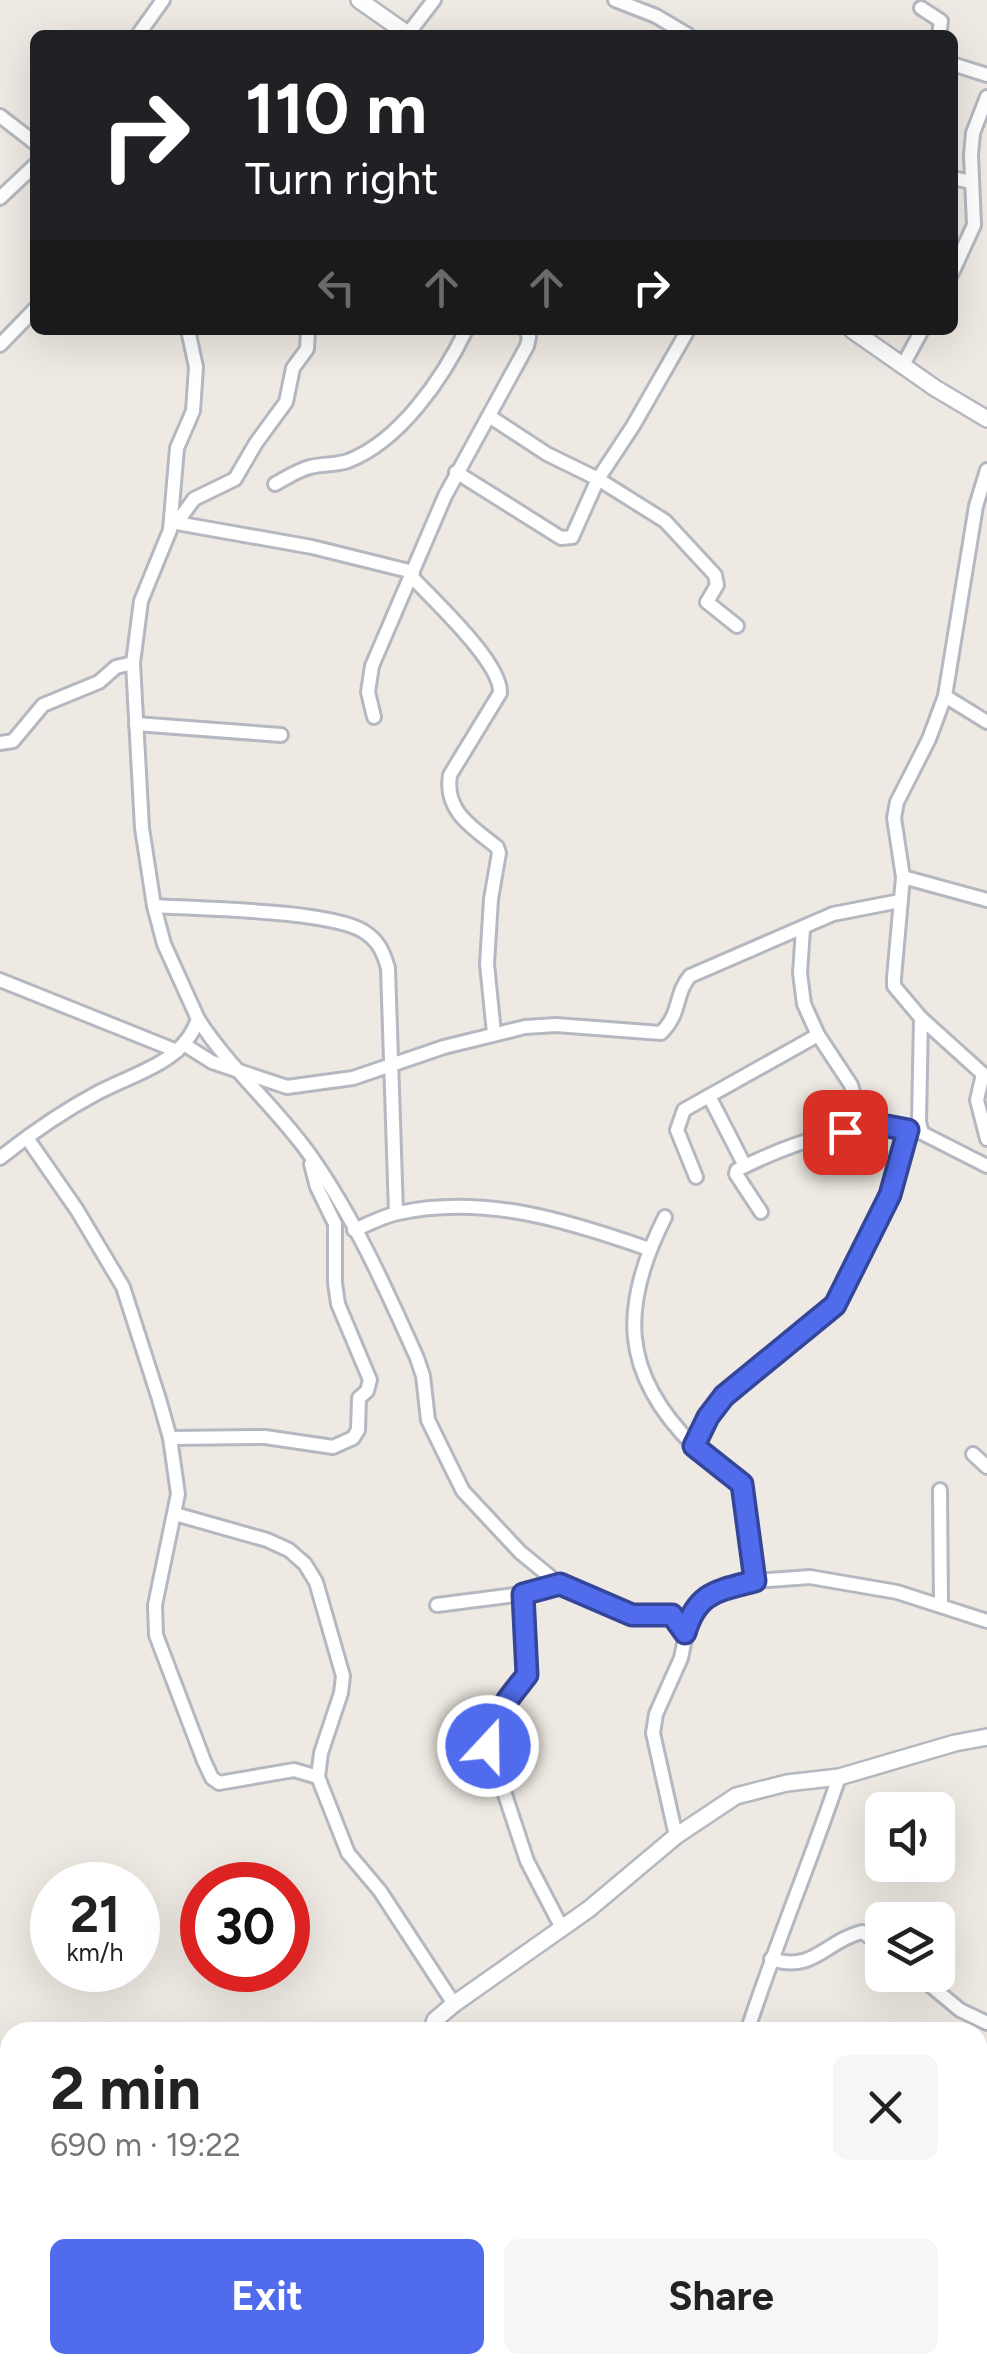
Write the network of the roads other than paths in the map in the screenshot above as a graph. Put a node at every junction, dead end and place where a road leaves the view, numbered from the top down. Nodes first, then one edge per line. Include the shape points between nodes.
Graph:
1 (163, 0) edge
2 (359, 0) edge
3 (434, 0) edge
4 (615, 0) edge
5 (921, 8) dead end
6 (142, 30) edge
7 (401, 30) edge
8 (412, 30) edge
9 (680, 30) edge
10 (940, 30) edge
11 (958, 66) edge
12 (987, 75) edge
13 (987, 98) edge
14 (0, 116) edge
15 (30, 139) edge
16 (30, 170) edge
17 (958, 179) edge
18 (972, 182) junction
19 (0, 198) edge
20 (980, 228) edge
21 (958, 263) edge
22 (30, 314) edge
23 (189, 335) edge
24 (308, 335) edge
25 (464, 335) edge
26 (528, 335) edge
27 (685, 335) edge
28 (859, 335) edge
29 (919, 335) edge
30 (0, 345) edge
31 (903, 366) junction
32 (488, 416) junction
33 (987, 419) edge
34 (987, 470) edge
35 (456, 472) junction
36 (598, 479) junction
37 (275, 484) dead end
38 (174, 521) junction
39 (412, 574) junction
40 (736, 626) dead end
41 (133, 663) junction
42 (946, 696) junction
43 (374, 717) dead end
44 (987, 722) edge
45 (136, 724) junction
46 (280, 735) dead end
47 (0, 743) edge
48 (903, 877) junction
49 (987, 900) edge
50 (900, 901) junction
51 (154, 906) junction
52 (802, 929) junction
53 (0, 980) edge
54 (922, 1018) junction
55 (198, 1019) junction
56 (494, 1034) junction
57 (818, 1035) junction
58 (181, 1048) junction
59 (393, 1062) junction
60 (233, 1067) junction
61 (709, 1096) junction
62 (864, 1128) junction
63 (915, 1131) junction
64 (26, 1138) junction
65 (987, 1138) edge
66 (308, 1153) junction
67 (0, 1158) edge
68 (745, 1166) junction
69 (987, 1166) edge
70 (696, 1177) dead end
71 (761, 1212) dead end
72 (396, 1213) junction
73 (666, 1216) dead end
74 (354, 1230) junction
75 (649, 1249) junction
76 (170, 1438) junction
77 (694, 1446) junction
78 (973, 1454) dead end
79 (987, 1467) edge
80 (940, 1490) dead end
81 (175, 1514) junction
82 (755, 1581) junction
83 (560, 1584) junction
84 (523, 1594) junction
85 (941, 1604) junction
86 (438, 1605) dead end
87 (987, 1621) edge
88 (685, 1633) junction
89 (987, 1737) edge
90 (318, 1777) junction
91 (839, 1777) junction
92 (676, 1836) junction
93 (562, 1928) junction
94 (865, 1934) edge
95 (771, 1960) junction
96 (938, 1992) edge
97 (454, 2004) junction
98 (434, 2022) edge
99 (750, 2022) edge
100 (985, 2022) edge

1 - 6 street
2 - 7 street
3 - 8 street
4 - 9 street
5 - 10 street via 941,21
11 - 12 street
13 - 18 street via 974,133
14 - 15 street
16 - 19 street
17 - 18 street
18 - 20 street
20 - 21 street
22 - 30 street
23 - 38 street via 194,406 177,448
24 - 38 street via 286,402 235,479 194,499
25 - 37 street via 428,393 384,437 346,462 306,468
26 - 32 street
27 - 36 street
28 - 31 street
29 - 31 street
31 - 33 street
32 - 35 street
32 - 36 street
34 - 42 street
35 - 36 street via 567,540
35 - 39 street
36 - 40 street via 682,537 718,580 709,606
38 - 39 street
38 - 41 street via 142,601
39 - 43 street via 368,680
39 - 56 street via 500,680 500,693 448,789 463,820 499,853 487,964
41 - 45 street
41 - 47 street via 43,705 13,741
42 - 44 street
42 - 48 street via 896,802
45 - 46 street
45 - 51 street
48 - 49 street
48 - 50 street
50 - 52 street via 851,908
50 - 54 street via 894,986
51 - 55 street
51 - 59 street via 308,917 358,928 382,949 388,968
52 - 56 street via 690,976 674,1020 661,1032 556,1025
52 - 57 street via 804,1004
53 - 58 street
54 - 63 street
54 - 65 street via 982,1074 977,1100
55 - 58 street
55 - 60 street
56 - 59 street
57 - 61 street
57 - 62 street via 851,1085
58 - 60 street
58 - 64 street
59 - 60 street via 353,1078 287,1088
59 - 72 street
60 - 66 street
61 - 68 street
61 - 70 street via 684,1110 676,1130
62 - 63 street
62 - 68 street
63 - 69 street
63 - 77 street via 835,1305 724,1396
64 - 67 street
64 - 76 street via 123,1287
66 - 74 street
66 - 76 street via 334,1224 338,1304 370,1380 359,1398 358,1430 333,1447 265,1437
68 - 71 street via 736,1174
72 - 74 street
72 - 75 street via 454,1207 524,1213
73 - 75 street
74 - 83 street via 417,1358 428,1420 464,1491
75 - 77 street via 636,1307 637,1362 649,1390
76 - 81 street
77 - 82 street via 742,1484
78 - 79 street
80 - 85 street
81 - 90 street via 289,1550 316,1582 343,1676
81 - 90 street via 154,1622 212,1778 226,1782 294,1770
82 - 85 street via 838,1580
82 - 88 street via 702,1600
83 - 84 street
83 - 88 street via 632,1615 672,1615
84 - 86 street
84 - 93 street via 527,1675 489,1730 488,1746 527,1861
85 - 87 street
88 - 92 street via 654,1733
89 - 91 street
90 - 97 street via 348,1852
91 - 92 street via 736,1796
91 - 95 street
92 - 93 street
93 - 97 street
94 - 95 street via 848,1936 800,1964
95 - 99 street
96 - 100 street
97 - 98 street

